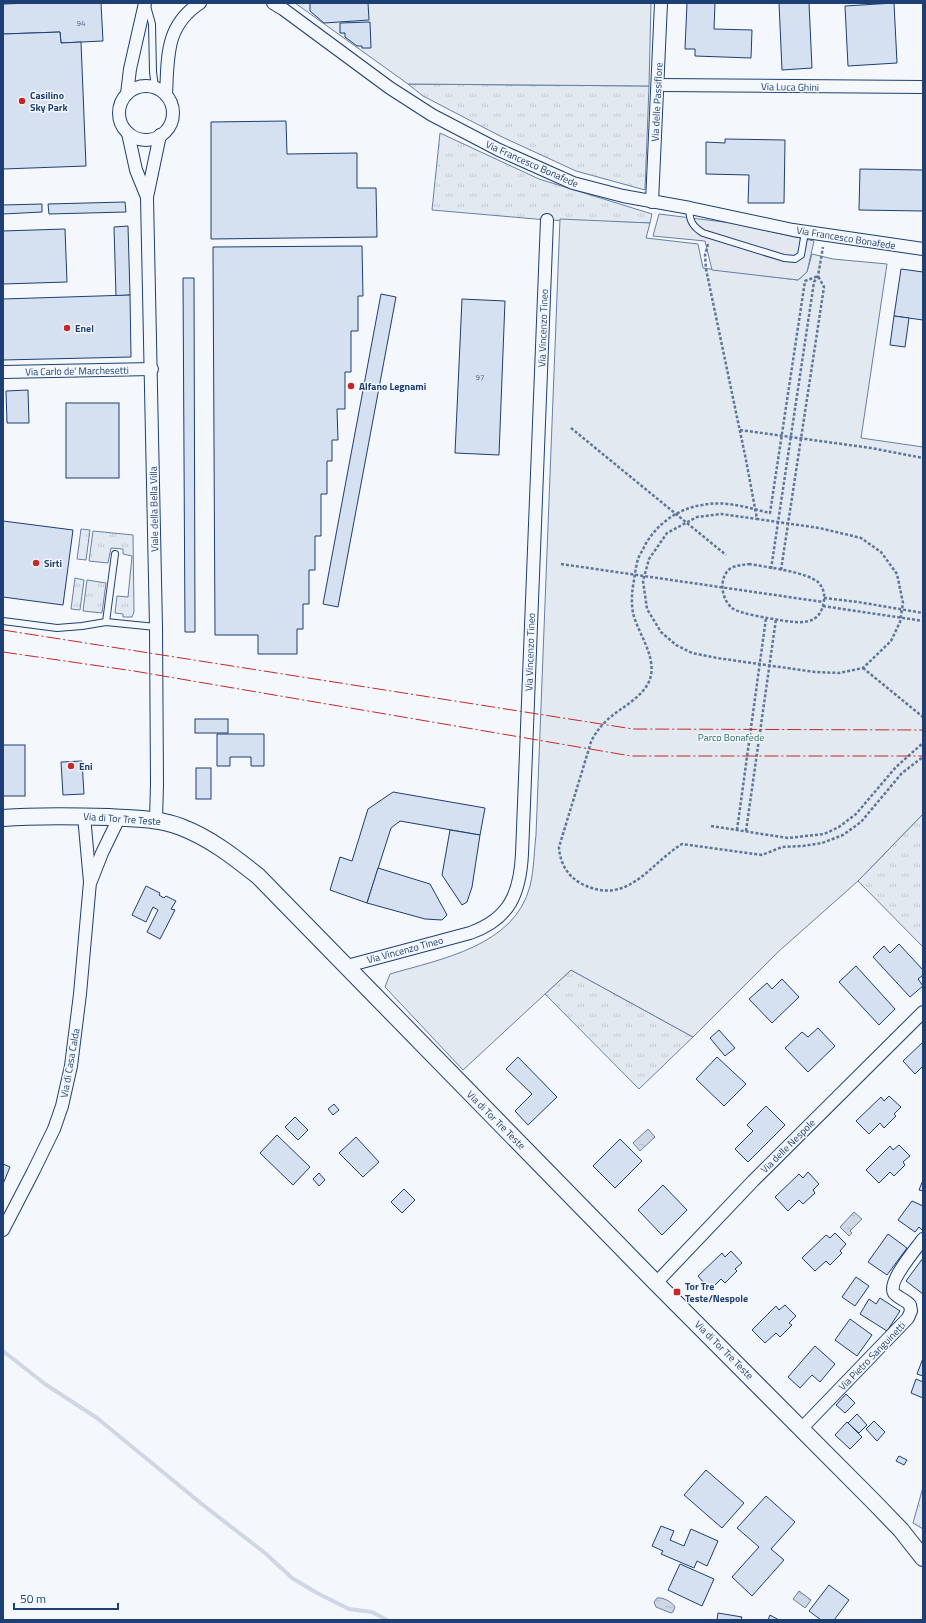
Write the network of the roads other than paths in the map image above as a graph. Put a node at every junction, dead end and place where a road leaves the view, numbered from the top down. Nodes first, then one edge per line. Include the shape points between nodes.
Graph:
1 (146, 3) edge
2 (200, 3) edge
3 (273, 3) edge
4 (661, 3) edge
5 (658, 85) junction
6 (923, 87) edge
7 (155, 88) junction
8 (127, 94) junction
9 (166, 95) junction
10 (128, 133) junction
11 (160, 136) junction
12 (147, 197) junction
13 (652, 202) junction
14 (690, 208) junction
15 (547, 220) dead end
16 (805, 232) junction
17 (923, 249) edge
18 (152, 369) junction
19 (3, 372) edge
20 (115, 554) dead end
21 (3, 621) edge
22 (106, 622) junction
23 (156, 628) junction
24 (84, 816) junction
25 (3, 818) edge
26 (119, 818) junction
27 (156, 820) junction
28 (90, 882) junction
29 (347, 966) junction
30 (923, 1012) edge
31 (3, 1230) edge
32 (923, 1239) edge
33 (656, 1283) junction
34 (802, 1428) junction
35 (923, 1558) edge

1 - 7 lane, Viale della Bella Villa via 152,24
1 - 8 street, Viale della Bella Villa via 130,69
2 - 9 street via 181,20 173,36 168,56
3 - 13 street, Via Francesco Bonafede via 390,88 478,140 573,183
4 - 5 street, Via delle Passiflore
5 - 6 street, Via Luca Ghini
5 - 13 street, Via delle Passiflore
7 - 8 street via 140,86
7 - 9 street
8 - 10 street, Viale della Bella Villa via 120,108 120,117
9 - 11 street, Viale della Bella Villa via 171,103 172,121
10 - 11 street via 144,140
10 - 12 street, Viale della Bella Villa via 136,170
11 - 12 street, Viale della Bella Villa
12 - 18 street, Viale della Bella Villa
13 - 14 street, Via Francesco Bonafede
14 - 16 street, Via Francesco Bonafede
14 - 16 lane via 693,225 710,236 792,260 801,255
15 - 29 street, Via Vincenzo Tineo via 522,854 518,886 502,913 483,928
16 - 17 street, Via Francesco Bonafede
18 - 19 street, Via Carlo de' Marchesetti
18 - 23 street, Viale della Bella Villa
20 - 22 lane
21 - 22 lane via 57,628
22 - 23 lane
23 - 27 street, Viale della Bella Villa
24 - 25 street, Via di Tor Tre Teste
24 - 26 street, Via di Tor Tre Teste
24 - 28 street, Via di Casa Calda
26 - 27 street, Via di Tor Tre Teste
26 - 28 street, Via di Casa Calda
27 - 29 street, Via di Tor Tre Teste via 195,833 241,863 276,893
28 - 31 street, Via di Casa Calda via 77,1024 66,1090 48,1142
29 - 33 street, Via di Tor Tre Teste
30 - 33 street, Via delle Nespole via 753,1181
32 - 34 street, Via Pietro Sanguinetti via 896,1276 893,1286 896,1295 910,1305 908,1318
33 - 34 street, Via di Tor Tre Teste
34 - 35 street, Via di Tor Tre Teste via 901,1530

